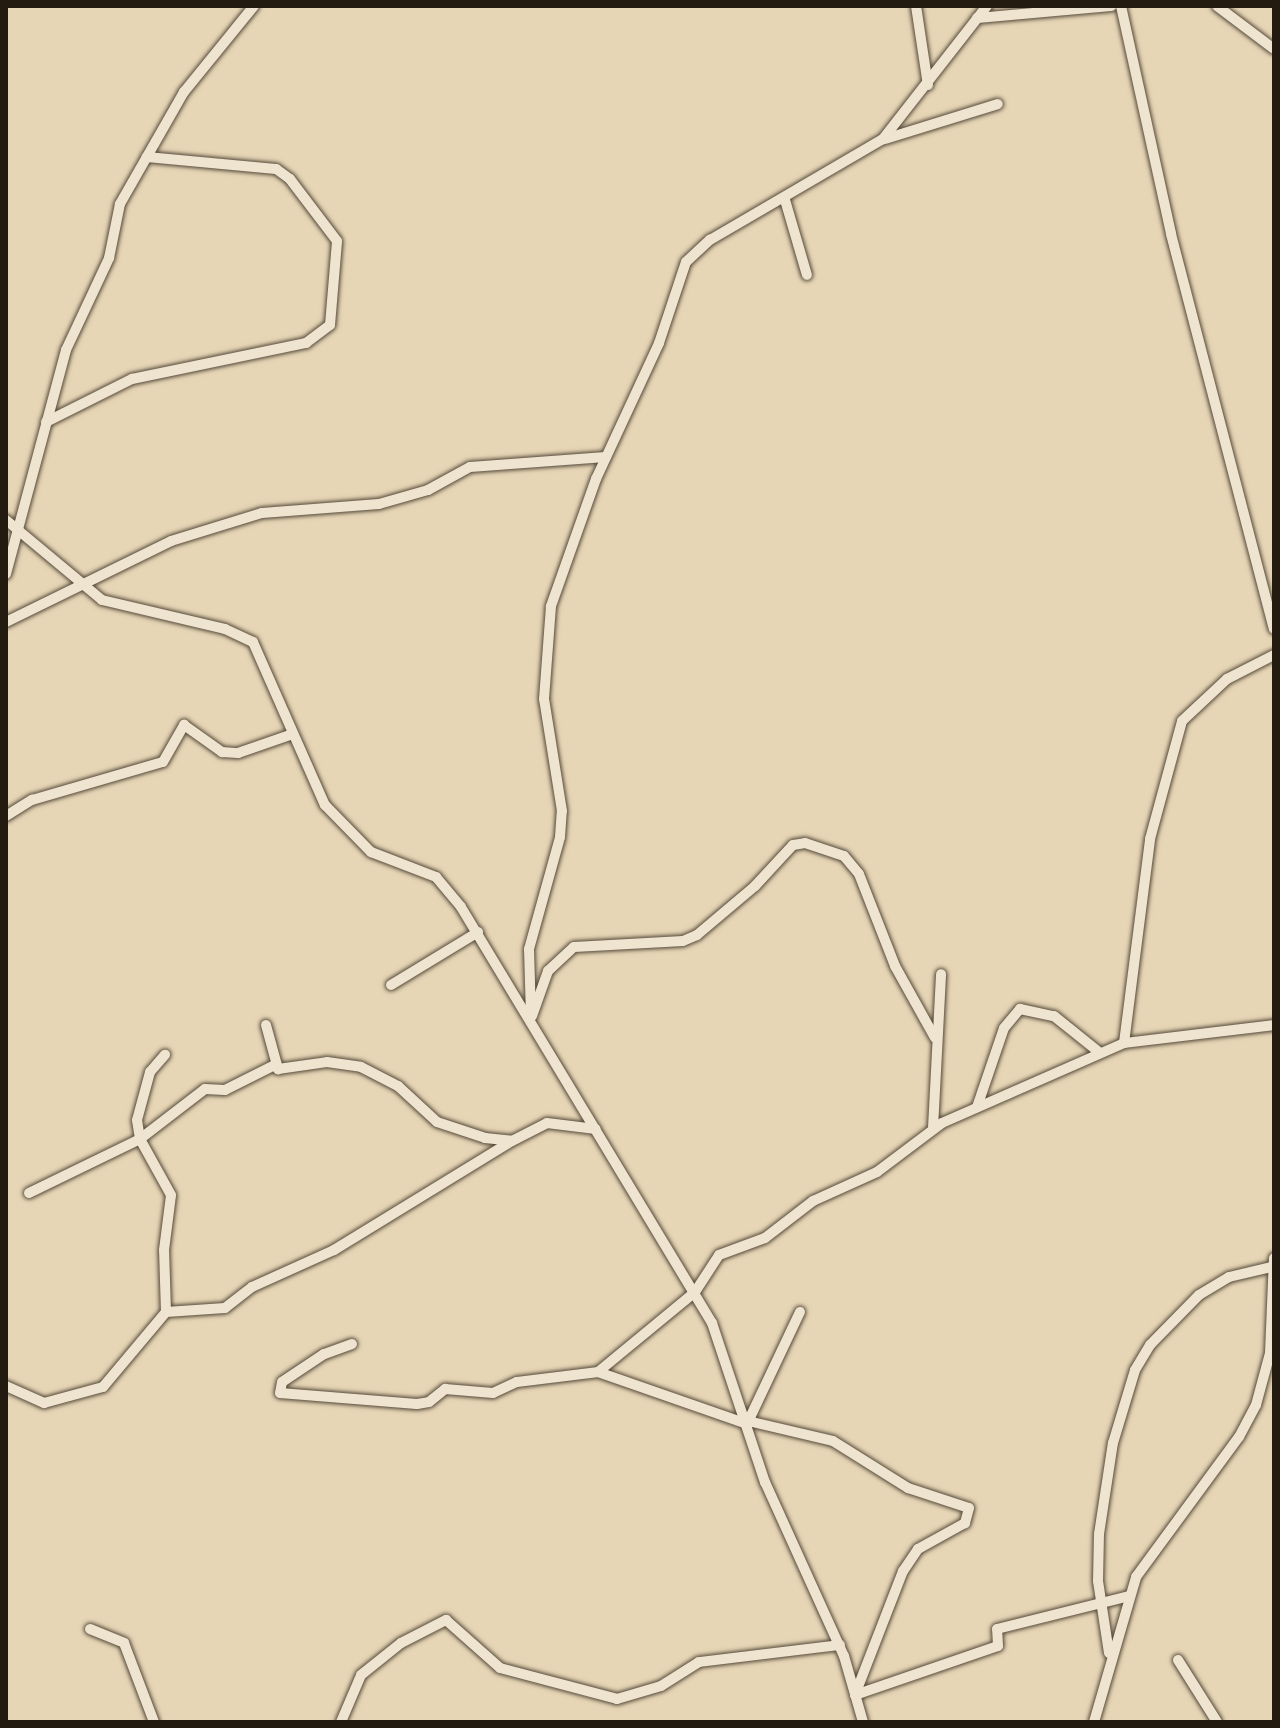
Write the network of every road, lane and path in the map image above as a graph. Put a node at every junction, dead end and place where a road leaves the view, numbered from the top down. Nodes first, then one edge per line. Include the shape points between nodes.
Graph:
1 (254, 6) edge
2 (916, 6) edge
3 (987, 6) edge
4 (1111, 6) edge
5 (1121, 6) edge
6 (1217, 6) edge
7 (977, 18) junction
8 (1274, 49) edge
9 (928, 85) junction
10 (998, 104) dead end
11 (883, 139) junction
12 (147, 157) junction
13 (785, 200) junction
14 (807, 275) dead end
15 (46, 422) junction
16 (606, 457) junction
17 (6, 520) edge
18 (17, 530) junction
19 (6, 574) edge
20 (82, 583) junction
21 (6, 622) edge
22 (1274, 629) edge
23 (1274, 655) edge
24 (293, 734) junction
25 (6, 816) edge
26 (478, 932) junction
27 (941, 974) dead end
28 (391, 985) dead end
29 (531, 1020) junction
30 (266, 1025) dead end
31 (1274, 1025) edge
32 (935, 1038) junction
33 (1124, 1043) junction
34 (1100, 1053) junction
35 (165, 1055) dead end
36 (273, 1066) junction
37 (977, 1107) junction
38 (933, 1128) junction
39 (596, 1129) junction
40 (140, 1139) junction
41 (512, 1141) junction
42 (29, 1193) dead end
43 (1272, 1262) edge
44 (695, 1292) junction
45 (166, 1312) junction
46 (800, 1312) dead end
47 (352, 1344) dead end
48 (598, 1372) junction
49 (6, 1386) edge
50 (748, 1423) junction
51 (1129, 1596) junction
52 (1100, 1600) junction
53 (90, 1629) dead end
54 (840, 1645) junction
55 (1110, 1657) junction
56 (1178, 1660) dead end
57 (855, 1695) junction
58 (154, 1722) edge
59 (341, 1722) edge
60 (863, 1722) edge
61 (1094, 1722) edge
62 (1217, 1722) edge

1 - 12 street via 184,92
2 - 9 street
3 - 7 street
4 - 7 street
5 - 22 street via 1178,264
6 - 8 street
7 - 9 street
9 - 11 street
10 - 11 street
11 - 13 street
12 - 15 street via 120,204 109,258 66,350
12 - 15 street via 276,169 290,179 337,241 330,325 306,343 132,379
13 - 14 street
13 - 16 street via 710,240 686,262 659,343
15 - 18 street
16 - 20 street via 470,467 428,490 379,504 262,513 171,541
16 - 29 street via 553,597 544,653 544,699 562,811 560,837 529,949
17 - 18 street
18 - 19 street
18 - 20 street
20 - 21 street
20 - 24 street via 102,600 225,629 253,642
23 - 33 street via 1227,679 1182,721 1150,839
24 - 25 street via 238,753 222,752 184,725 163,762 32,800
24 - 26 street via 315,790 337,820 371,852 440,880
26 - 28 street
26 - 29 street
27 - 32 street
29 - 32 street via 548,971 574,947 683,941 697,935 793,845 805,843 844,856 859,874 895,966
29 - 39 street
30 - 36 street
31 - 33 street
32 - 38 street
33 - 34 street
34 - 37 street
34 - 37 street via 1054,1016 1020,1009 1004,1028
35 - 40 street via 150,1072
36 - 40 street via 225,1090 205,1089
36 - 41 street via 327,1062 361,1067 398,1086 437,1122
37 - 38 street
38 - 44 street via 877,1172 813,1201 765,1238 719,1255
39 - 41 street via 547,1123
39 - 44 street
40 - 42 street
40 - 45 street via 171,1195 164,1250
41 - 45 street via 334,1250 252,1287 225,1308
43 - 51 street via 1270,1353 1256,1405 1239,1437 1153,1550
43 - 52 street via 1229,1277 1199,1295 1150,1345 1135,1370 1123,1400 1104,1496
44 - 48 street
44 - 50 street via 725,1355
45 - 49 street via 103,1387 44,1403
46 - 50 street
47 - 48 street via 324,1354 282,1382 280,1393 417,1404 445,1389 493,1393 517,1382
48 - 50 street
50 - 54 street via 765,1482
50 - 57 street via 833,1441 908,1488 969,1508 965,1523 918,1549 903,1571
51 - 52 street
51 - 55 street
52 - 55 street
52 - 57 street via 997,1629 998,1646
53 - 58 street via 124,1643
54 - 57 street
54 - 59 street via 699,1662 661,1686 617,1699 500,1668 446,1620 401,1643 361,1675
55 - 61 street
56 - 62 street
57 - 60 street

